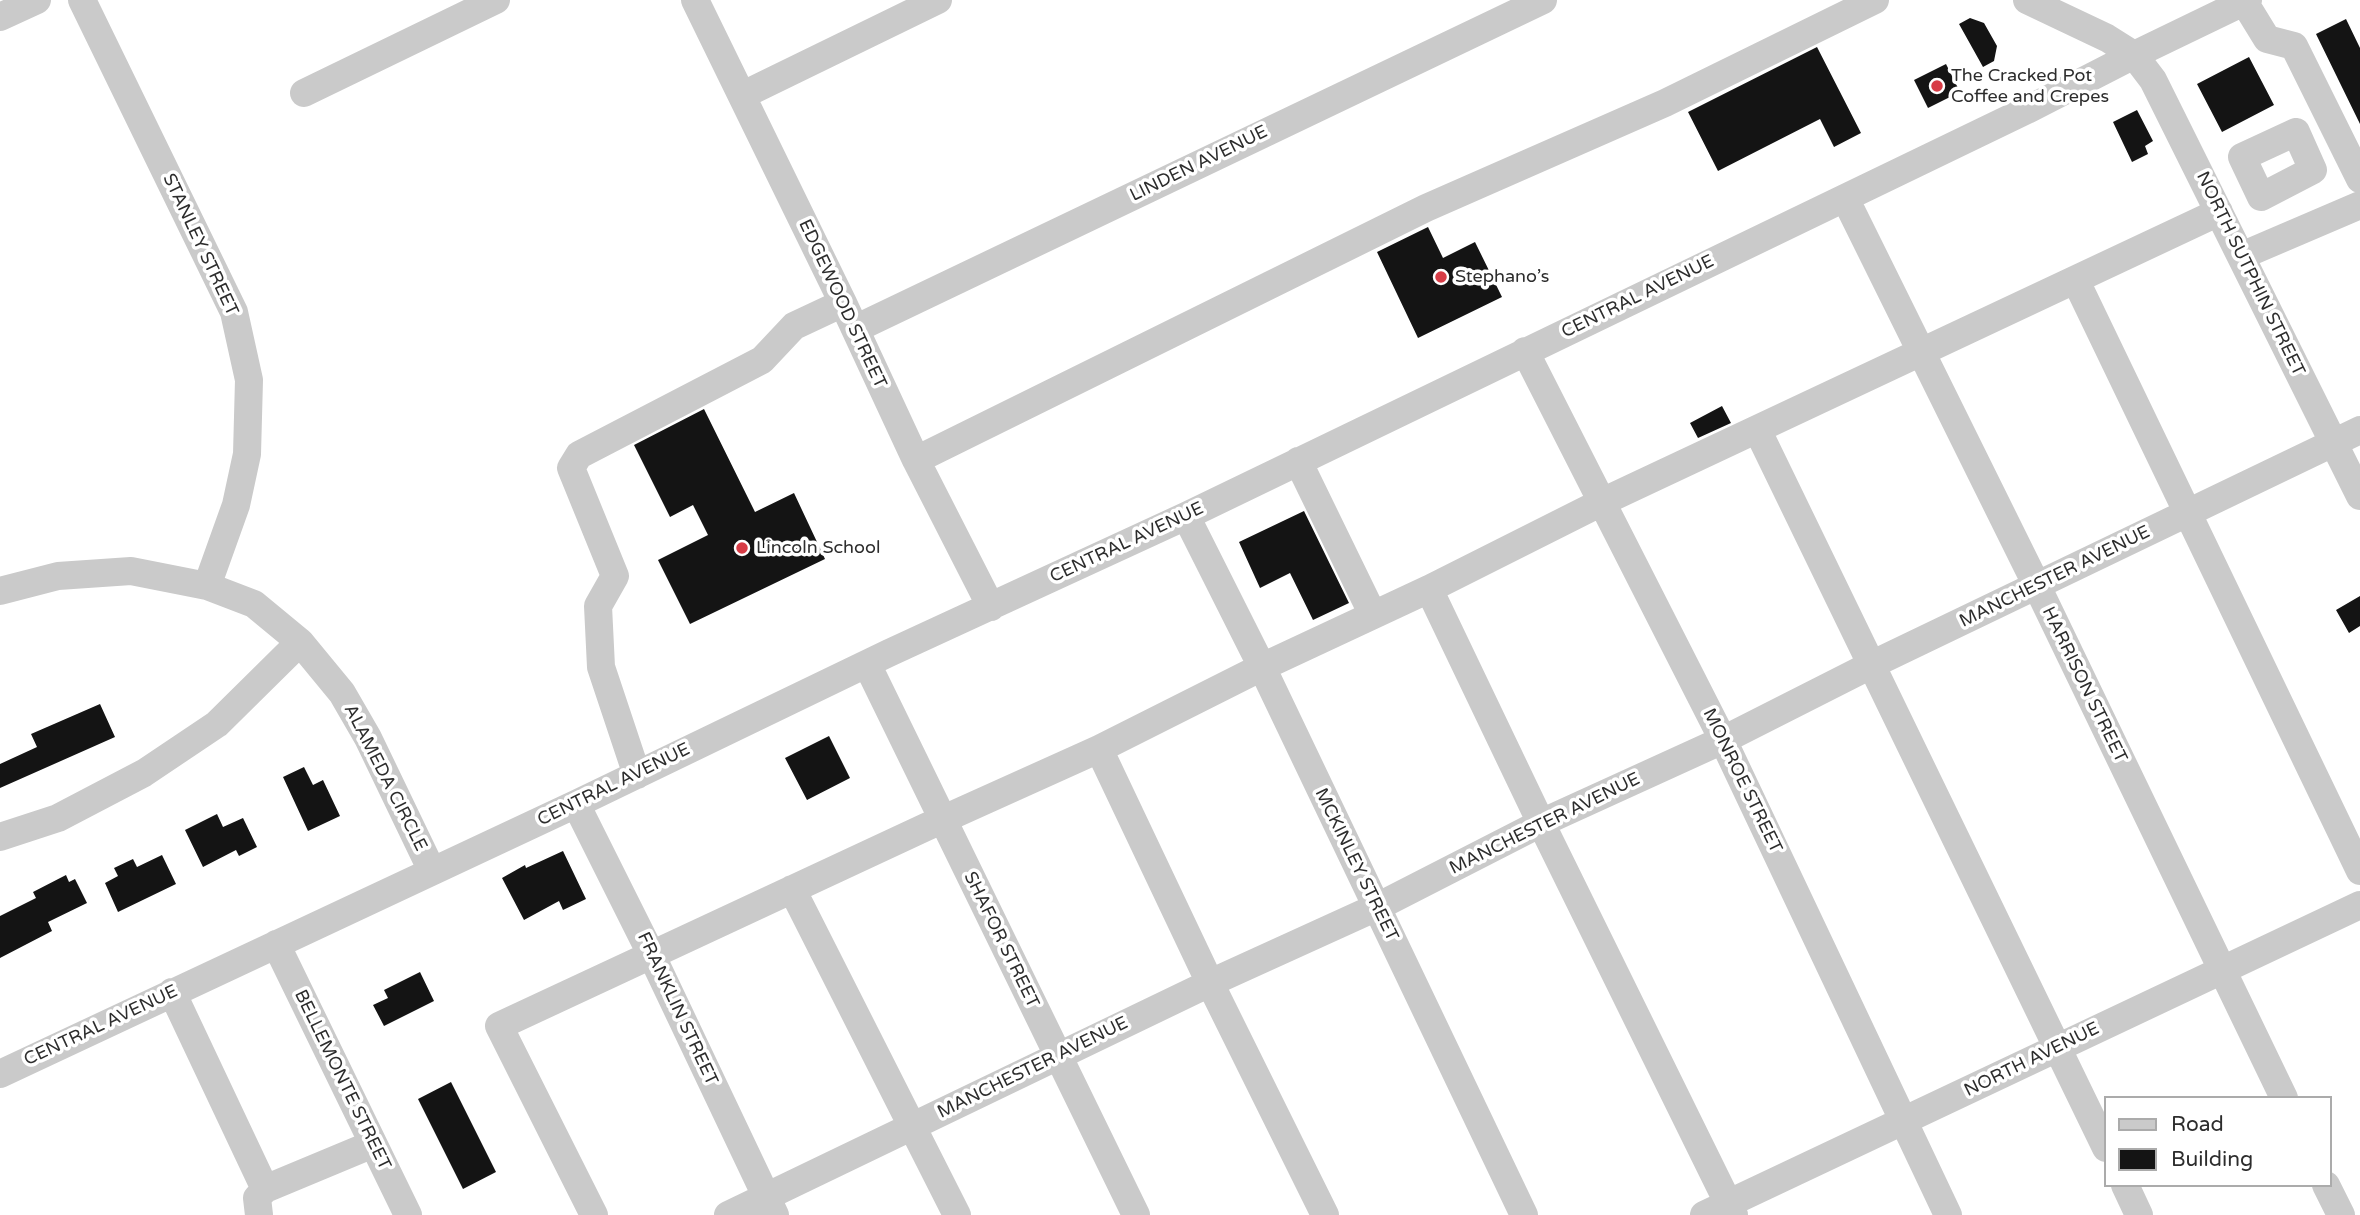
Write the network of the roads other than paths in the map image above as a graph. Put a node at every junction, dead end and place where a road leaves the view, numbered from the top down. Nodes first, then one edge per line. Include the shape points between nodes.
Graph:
1 (37, 0) edge
2 (82, 0) edge
3 (496, 0) edge
4 (695, 0) edge
5 (938, 0) edge
6 (1543, 0) edge
7 (1875, 0) edge
8 (2027, 0) edge
9 (2245, 1) edge
10 (0, 17) edge
11 (2134, 55) junction
12 (304, 93) dead end
13 (743, 95) junction
14 (2251, 174) junction
15 (2360, 179) edge
16 (1844, 198) junction
17 (2215, 204) junction
18 (2360, 205) edge
19 (2241, 256) junction
20 (2076, 281) junction
21 (843, 303) junction
22 (855, 329) junction
23 (1525, 351) junction
24 (1922, 354) junction
25 (1758, 429) junction
26 (2360, 430) edge
27 (2334, 443) junction
28 (916, 460) junction
29 (1298, 461) junction
30 (2360, 496) edge
31 (1602, 502) junction
32 (2187, 513) junction
33 (1186, 516) junction
34 (207, 586) junction
35 (2037, 586) junction
36 (1429, 589) junction
37 (0, 591) edge
38 (991, 607) junction
39 (1373, 615) junction
40 (300, 642) junction
41 (867, 664) junction
42 (1871, 665) junction
43 (1262, 667) junction
44 (1723, 740) junction
45 (1099, 749) junction
46 (637, 775) junction
47 (576, 804) junction
48 (942, 819) junction
49 (1541, 823) junction
50 (0, 837) edge
51 (432, 871) junction
52 (2360, 871) edge
53 (792, 889) junction
54 (2360, 905) edge
55 (1377, 907) junction
56 (276, 944) junction
57 (651, 954) junction
58 (2221, 970) junction
59 (1210, 983) junction
60 (172, 992) junction
61 (2057, 1048) junction
62 (1058, 1056) junction
63 (0, 1074) edge
64 (2283, 1096) edge
65 (1904, 1122) junction
66 (913, 1126) junction
67 (373, 1144) junction
68 (2104, 1144) edge
69 (2125, 1187) edge
70 (2327, 1187) edge
71 (262, 1202) edge
72 (770, 1206) edge
73 (1722, 1211) edge
74 (408, 1215) edge
75 (594, 1215) edge
76 (728, 1215) edge
77 (957, 1215) edge
78 (1136, 1215) edge
79 (1325, 1215) edge
80 (1524, 1215) edge
81 (1948, 1215) edge
82 (2139, 1215) edge
83 (2340, 1215) edge

1 - 10 street
2 - 34 street, STANLEY STREET via 234,312 249,380 247,454 236,505
3 - 12 street
4 - 13 street, EDGEWOOD STREET
5 - 13 street
6 - 22 street, LINDEN AVENUE
7 - 28 street via 1665,103 1426,208
8 - 11 street
9 - 11 street, CENTRAL AVENUE
9 - 15 street via 2267,39 2294,46
11 - 16 street, CENTRAL AVENUE
11 - 17 street, NORTH SUTPHIN STREET via 2153,80
13 - 21 street, EDGEWOOD STREET
14 - 14 street via 2242,157 2296,132 2314,170 2261,197
14 - 17 street
16 - 23 street, CENTRAL AVENUE
16 - 24 street, HARRISON STREET
17 - 19 street, NORTH SUTPHIN STREET
17 - 20 street
18 - 19 street
19 - 27 street, NORTH SUTPHIN STREET
20 - 24 street
20 - 32 street
21 - 22 street, EDGEWOOD STREET
21 - 46 street via 794,327 762,360 579,455 571,468 615,576 598,606 601,667
22 - 28 street, EDGEWOOD STREET
23 - 29 street, CENTRAL AVENUE
23 - 31 street, MONROE STREET
24 - 25 street
24 - 35 street, HARRISON STREET
25 - 31 street
25 - 42 street
26 - 27 street, MANCHESTER AVENUE
27 - 30 street, NORTH SUTPHIN STREET
27 - 32 street, MANCHESTER AVENUE
28 - 38 street, EDGEWOOD STREET
29 - 33 street, CENTRAL AVENUE
29 - 39 street
31 - 36 street
31 - 44 street, MONROE STREET
32 - 35 street, MANCHESTER AVENUE
32 - 52 street
33 - 38 street, CENTRAL AVENUE
33 - 43 street, MCKINLEY STREET
34 - 37 street, ALAMEDA CIRCLE via 131,571 58,576
34 - 40 street, ALAMEDA CIRCLE via 254,604
35 - 42 street, MANCHESTER AVENUE
35 - 58 street, HARRISON STREET
36 - 39 street
36 - 49 street
38 - 41 street, CENTRAL AVENUE
39 - 43 street
40 - 50 street via 217,724 144,773 58,818
40 - 51 street, ALAMEDA CIRCLE via 342,693 368,738
41 - 46 street, CENTRAL AVENUE
41 - 48 street, SHAFOR STREET
42 - 44 street, MANCHESTER AVENUE
42 - 61 street
43 - 45 street
43 - 55 street, MCKINLEY STREET
44 - 49 street, MANCHESTER AVENUE
44 - 65 street, MONROE STREET
45 - 48 street
45 - 59 street
46 - 47 street, CENTRAL AVENUE
47 - 51 street, CENTRAL AVENUE
47 - 57 street, FRANKLIN STREET
48 - 53 street
48 - 62 street, SHAFOR STREET
49 - 55 street, MANCHESTER AVENUE
49 - 73 street
51 - 56 street, CENTRAL AVENUE
53 - 57 street
53 - 66 street
54 - 58 street, NORTH AVENUE
55 - 59 street, MANCHESTER AVENUE
55 - 80 street, MCKINLEY STREET
56 - 60 street, CENTRAL AVENUE
56 - 67 street, BELLEMONTE STREET
57 - 72 street, FRANKLIN STREET
57 - 75 street via 499,1026
58 - 61 street, NORTH AVENUE
58 - 64 street, HARRISON STREET
59 - 62 street, MANCHESTER AVENUE
59 - 79 street
60 - 63 street, CENTRAL AVENUE
60 - 71 street
61 - 65 street, NORTH AVENUE
61 - 68 street
62 - 66 street, MANCHESTER AVENUE
62 - 78 street, SHAFOR STREET
65 - 73 street, NORTH AVENUE
65 - 81 street, MONROE STREET
66 - 72 street, MANCHESTER AVENUE
66 - 77 street
67 - 71 street
67 - 74 street, BELLEMONTE STREET
69 - 82 street
70 - 83 street
72 - 76 street, MANCHESTER AVENUE

